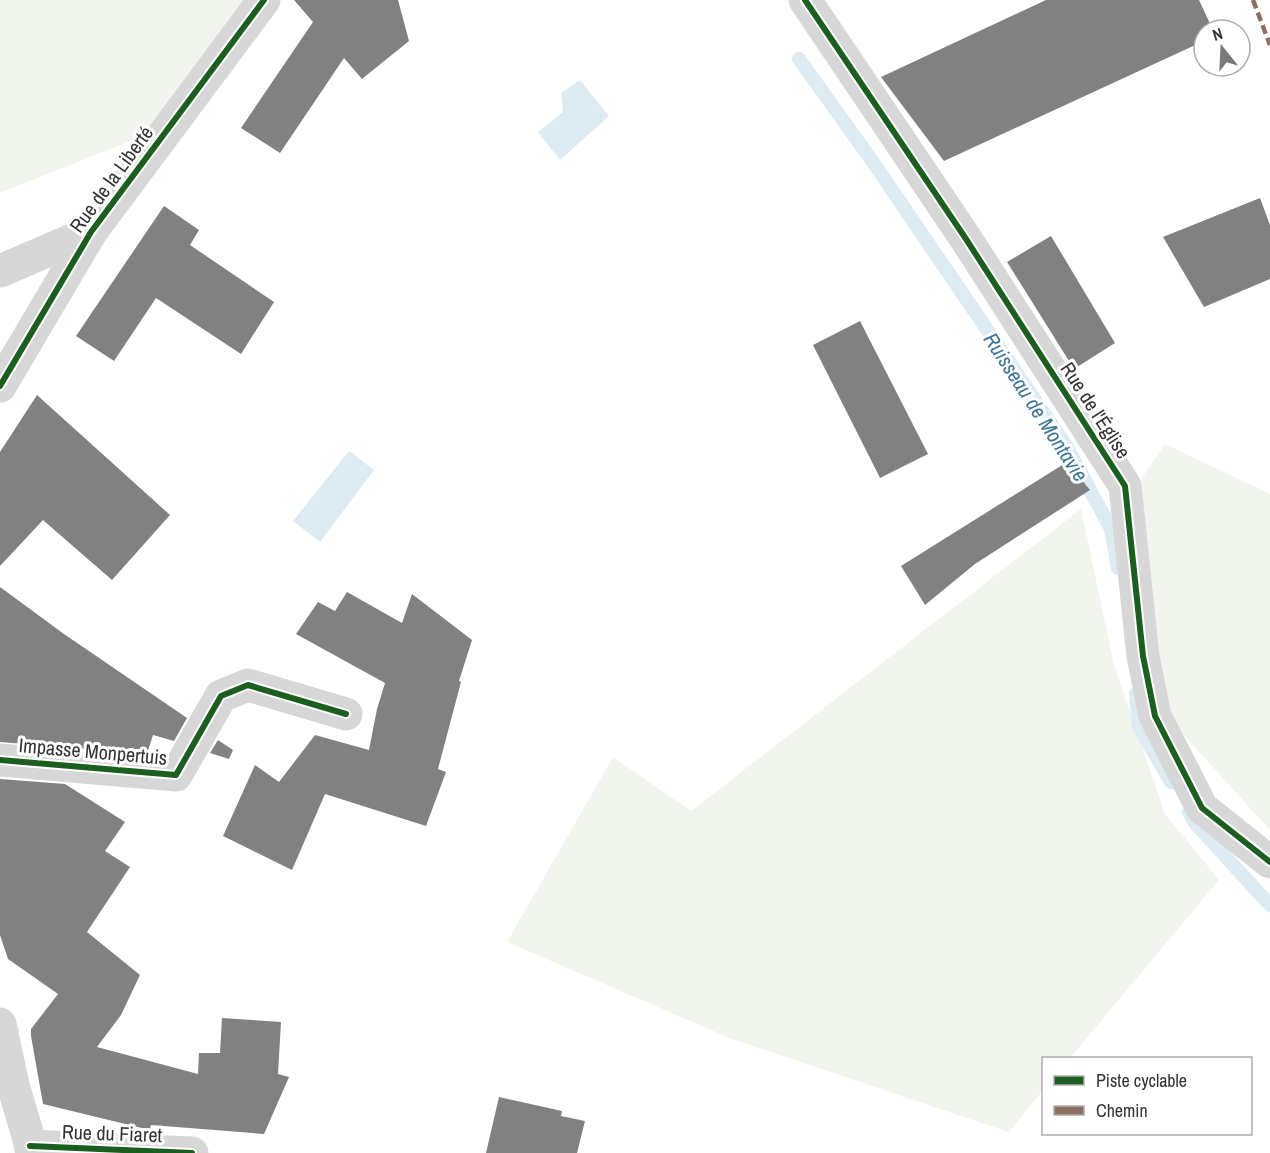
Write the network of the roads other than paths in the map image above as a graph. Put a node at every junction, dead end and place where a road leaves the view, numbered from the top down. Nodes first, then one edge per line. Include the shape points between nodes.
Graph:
1 (264, 0) edge
2 (805, 0) edge
3 (91, 232) junction
4 (0, 271) edge
5 (0, 386) edge
6 (346, 714) dead end
7 (0, 760) edge
8 (1270, 862) edge
9 (0, 1024) edge
10 (32, 1150) edge
11 (192, 1153) edge

1 - 3 street, Rue de la Liberté
2 - 8 street, Rue de l'Église via 966,239 1125,486 1143,656 1155,716 1202,808
3 - 4 street
3 - 5 street, Rue de la Liberté
6 - 7 street, Impasse Monpertuis via 248,685 221,696 176,775
9 - 10 street
10 - 11 street, Rue du Fiaret

